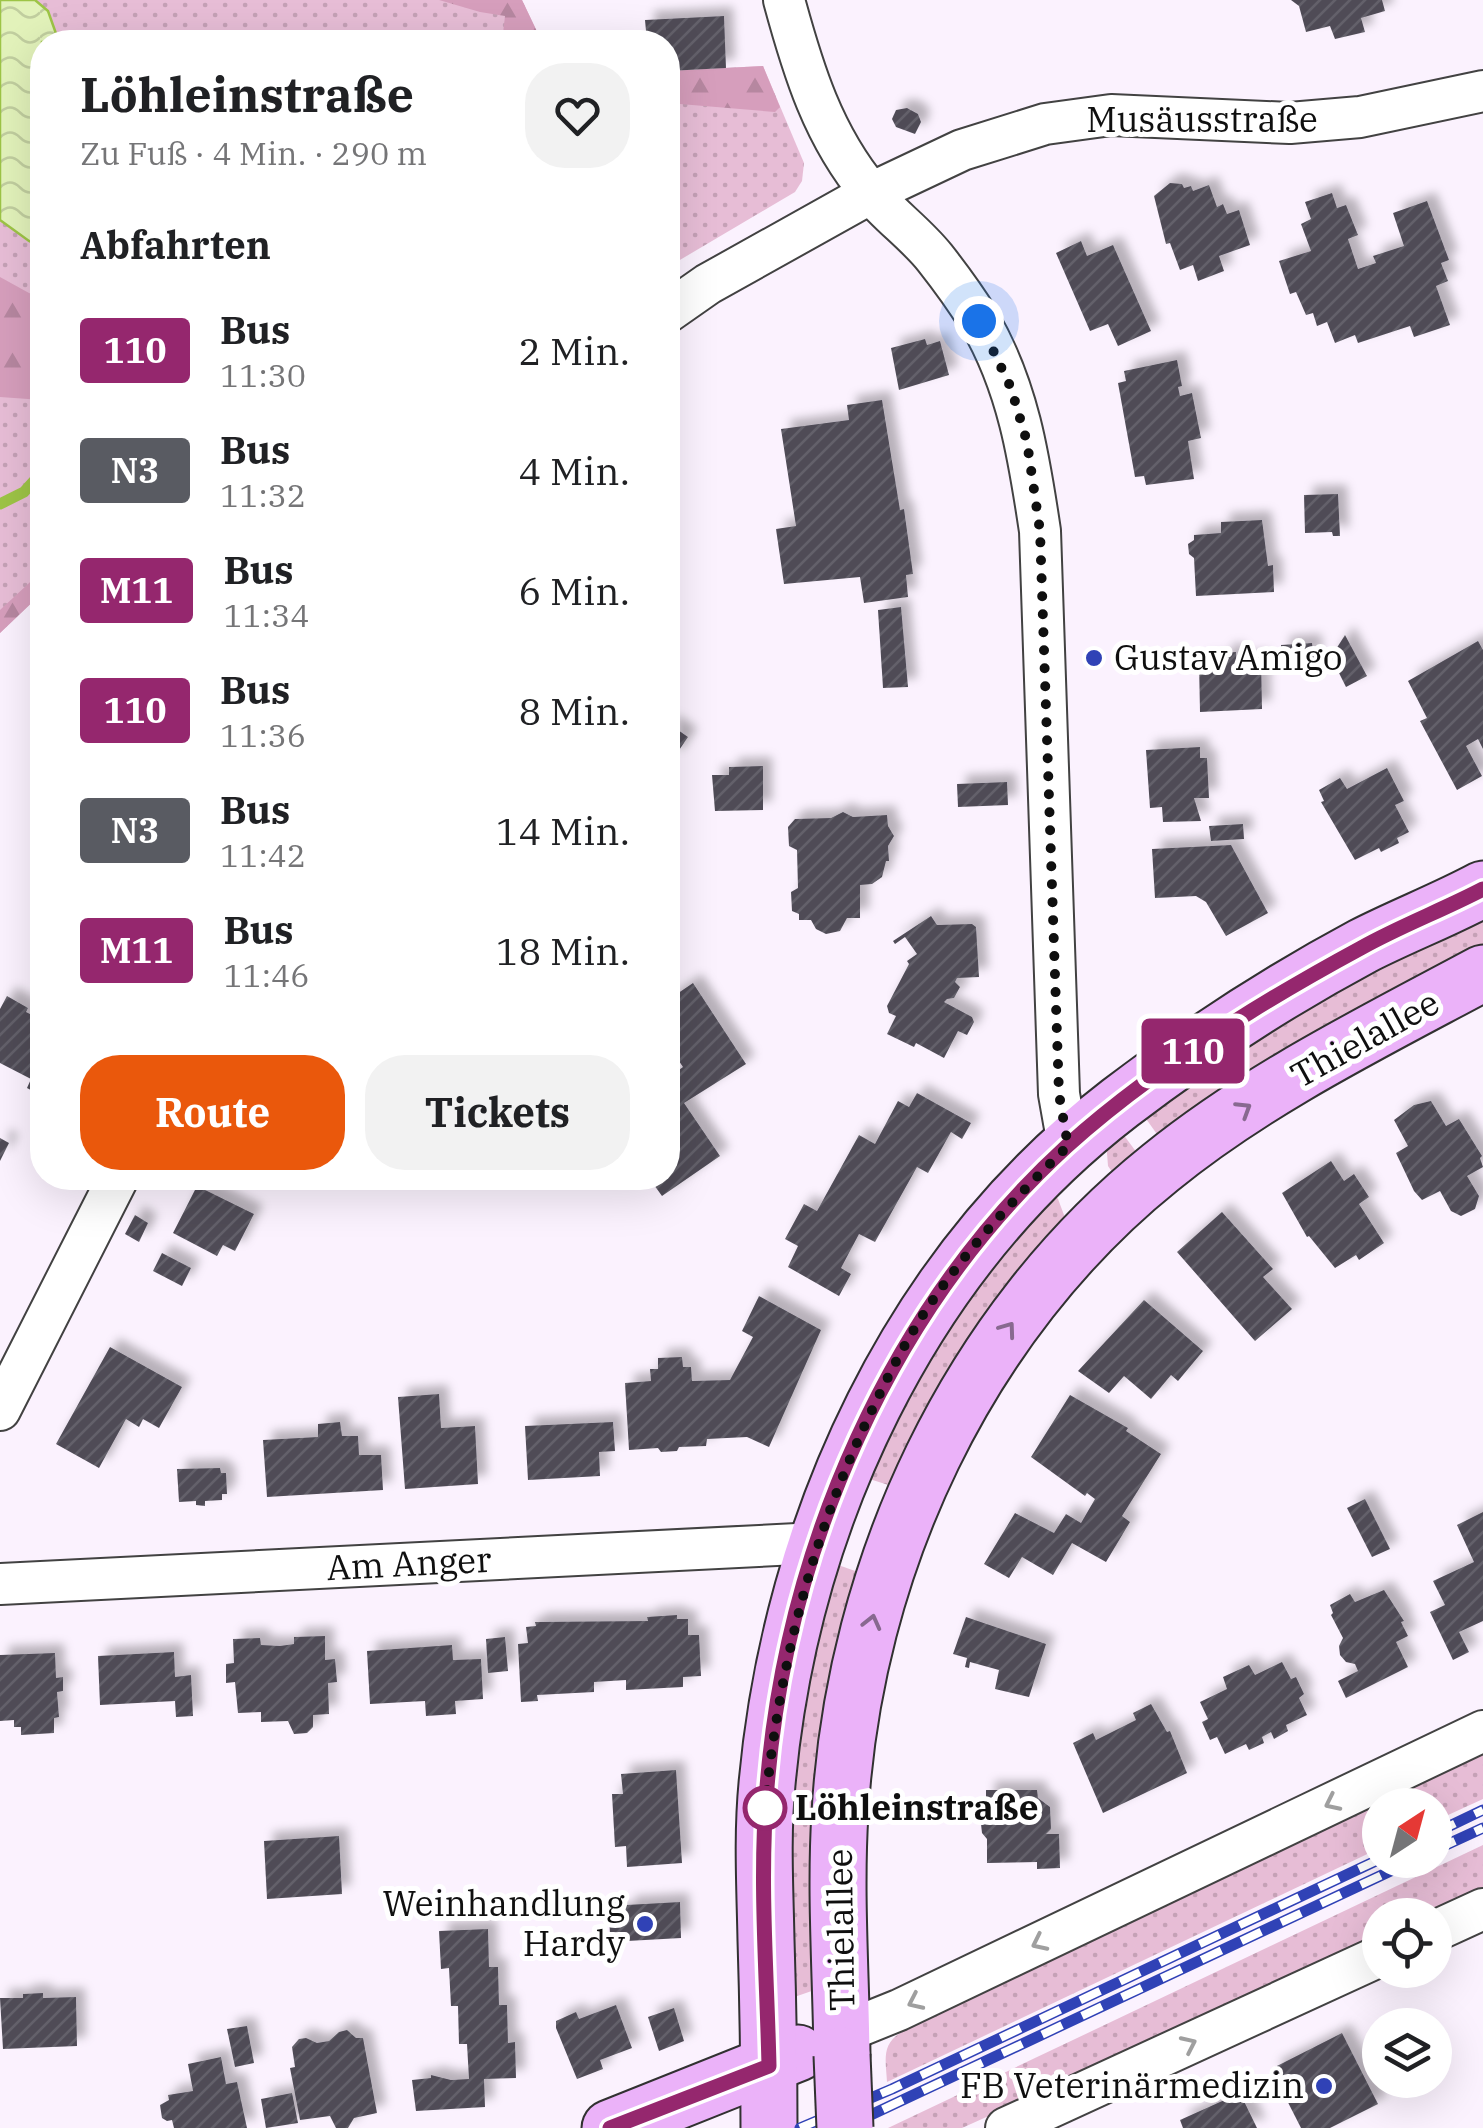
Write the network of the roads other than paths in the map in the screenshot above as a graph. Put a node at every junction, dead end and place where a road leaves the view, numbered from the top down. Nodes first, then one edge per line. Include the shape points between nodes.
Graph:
1 (784, 0) edge
2 (1483, 91) edge
3 (871, 194) junction
4 (680, 304) edge
5 (1483, 889) edge
6 (1483, 973) edge
7 (1068, 1146) junction
8 (112, 1190) edge
9 (1104, 1215) junction
10 (0, 1410) edge
11 (817, 1543) junction
12 (891, 1557) junction
13 (0, 1584) edge
14 (1483, 1731) edge
15 (1483, 1909) edge
16 (1452, 1923) edge
17 (1362, 1964) edge
18 (842, 2044) junction
19 (769, 2094) edge
20 (610, 2128) edge
21 (845, 2128) edge
22 (1006, 2128) edge

1 - 3 street via 816,105
2 - 3 street, Musäusstraße via 1307,122 1111,116 1045,124 962,150
3 - 4 street, Musäusstraße
3 - 7 street via 934,256 979,321 1011,388 1027,442 1040,531 1059,1094
5 - 7 main road via 1268,1002
9 -> 6 main road, Thielallee via 1221,1124
7 - 9 main road
7 - 11 main road via 1008,1206 932,1302 859,1435
8 - 10 street
12 -> 9 main road, Thielallee via 965,1396 1046,1278
11 - 12 main road
11 - 13 street, Am Anger
11 - 19 main road via 789,1649 767,1782
18 -> 12 main road, Thielallee via 840,1812 855,1699
14 -> 18 street via 899,2010
15 - 16 street
22 -> 17 street
18 - 19 main road
18 - 21 main road, Thielallee, bridge
19 - 20 main road

